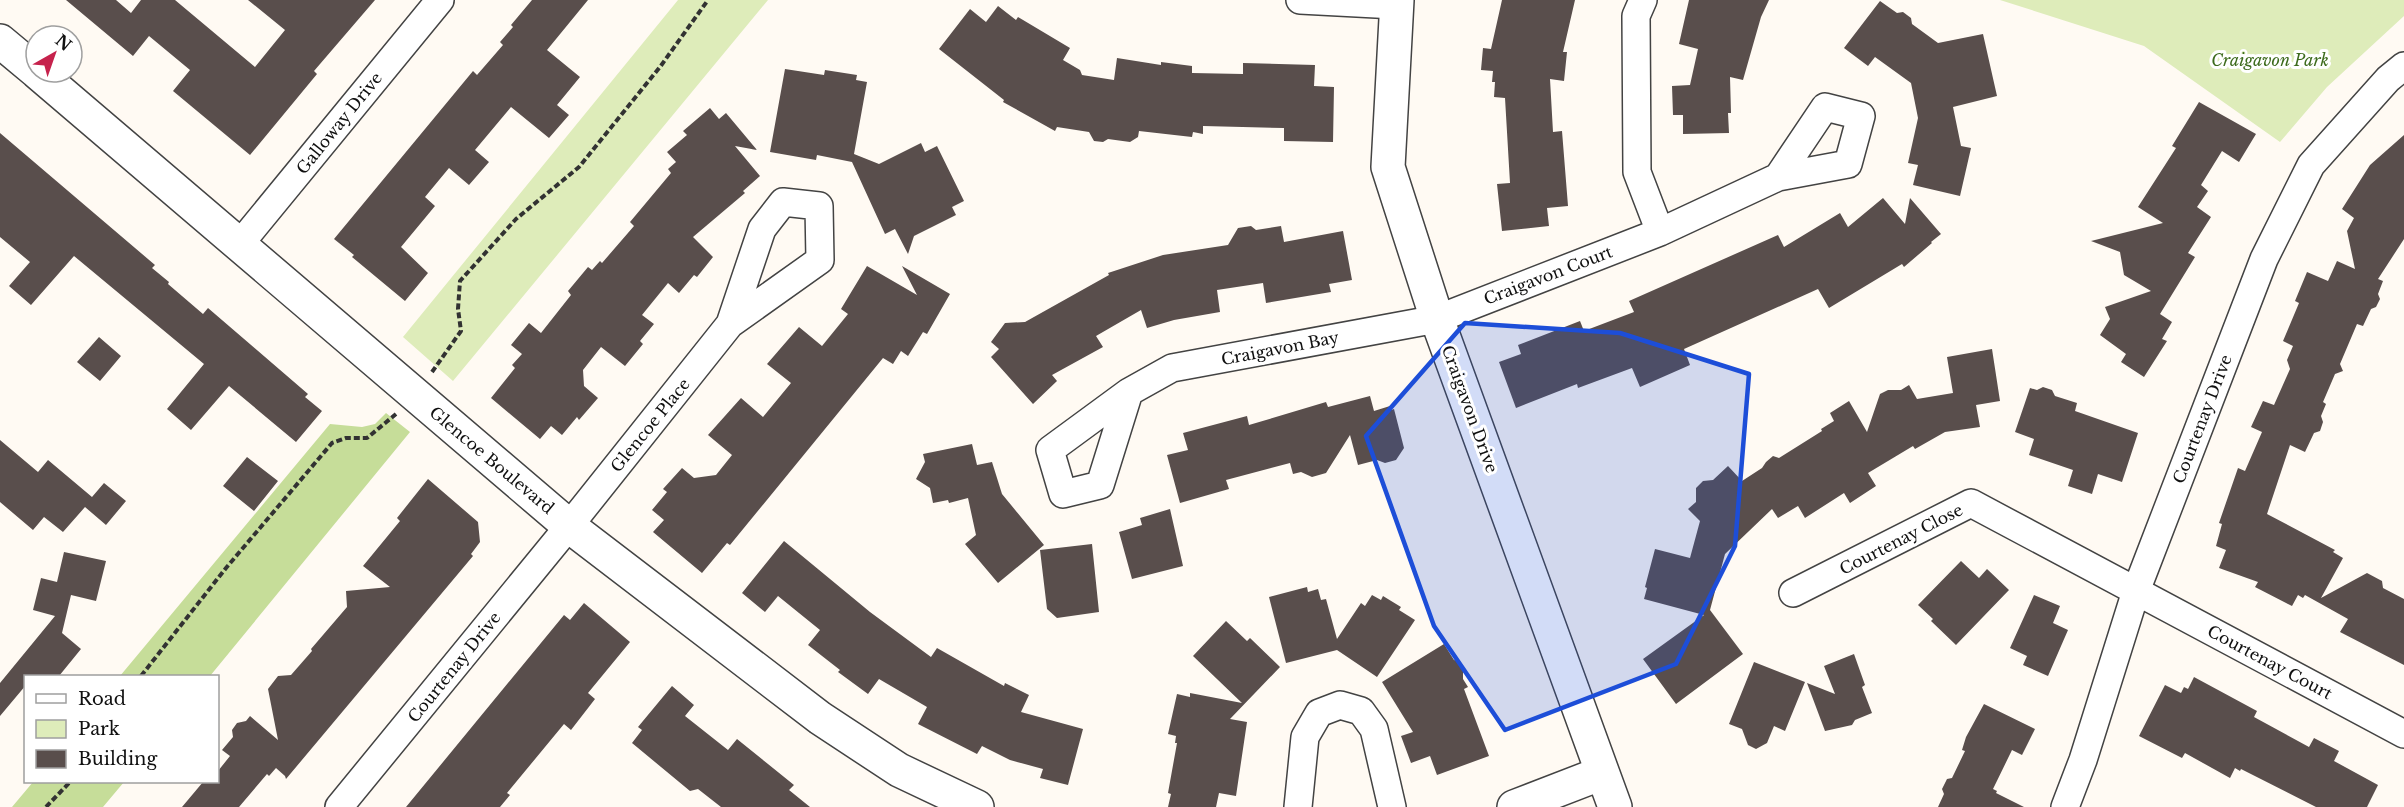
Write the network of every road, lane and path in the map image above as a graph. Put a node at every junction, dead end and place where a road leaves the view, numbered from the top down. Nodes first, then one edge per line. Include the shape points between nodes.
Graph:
1 (440, 0) edge
2 (708, 0) edge
3 (1300, 0) edge
4 (1643, 0) edge
5 (1396, 2) edge
6 (0, 40) edge
7 (24, 61) edge
8 (2404, 66) edge
9 (50, 84) edge
10 (1778, 177) dead end
11 (1660, 232) junction
12 (238, 245) junction
13 (1437, 319) junction
14 (730, 324) dead end
15 (430, 375) dead end
16 (1129, 392) dead end
17 (399, 412) dead end
18 (569, 526) junction
19 (2136, 591) junction
20 (1793, 593) dead end
21 (142, 675) edge
22 (2404, 734) edge
23 (1602, 773) junction
24 (69, 783) edge
25 (46, 807) edge
26 (339, 807) edge
27 (977, 807) edge
28 (1298, 807) edge
29 (1392, 807) edge
30 (1514, 807) edge
31 (1615, 807) edge
32 (2065, 807) edge

1 - 12 street, Galloway Drive
2 - 15 path via 660,67 579,166 516,219 460,281 461,331
3 - 5 street
4 - 11 street via 1636,16 1637,172
5 - 13 street, Craigavon Drive via 1388,167
6 - 7 street, Glencoe Boulevard
8 - 19 street, Courtenay Drive via 2312,165 2264,259
9 - 12 street, Glencoe Boulevard
10 - 11 street, Craigavon Court
11 - 13 street, Craigavon Court
12 - 18 street, Glencoe Boulevard
13 - 16 street, Craigavon Bay via 1172,368
13 - 23 street, Craigavon Drive
14 - 18 street, Glencoe Place
17 - 21 path via 368,438 346,438 332,443
18 - 26 street, Courtenay Drive
18 - 27 street, Glencoe Boulevard via 820,718 899,770
19 - 20 street, Courtenay Close via 1971,503
19 - 22 street, Courtenay Court
19 - 32 street, Courtenay Drive
23 - 30 street
23 - 31 street, Craigavon Drive
24 - 25 path
28 - 29 street via 1305,737 1319,713 1340,705 1361,711 1374,729

